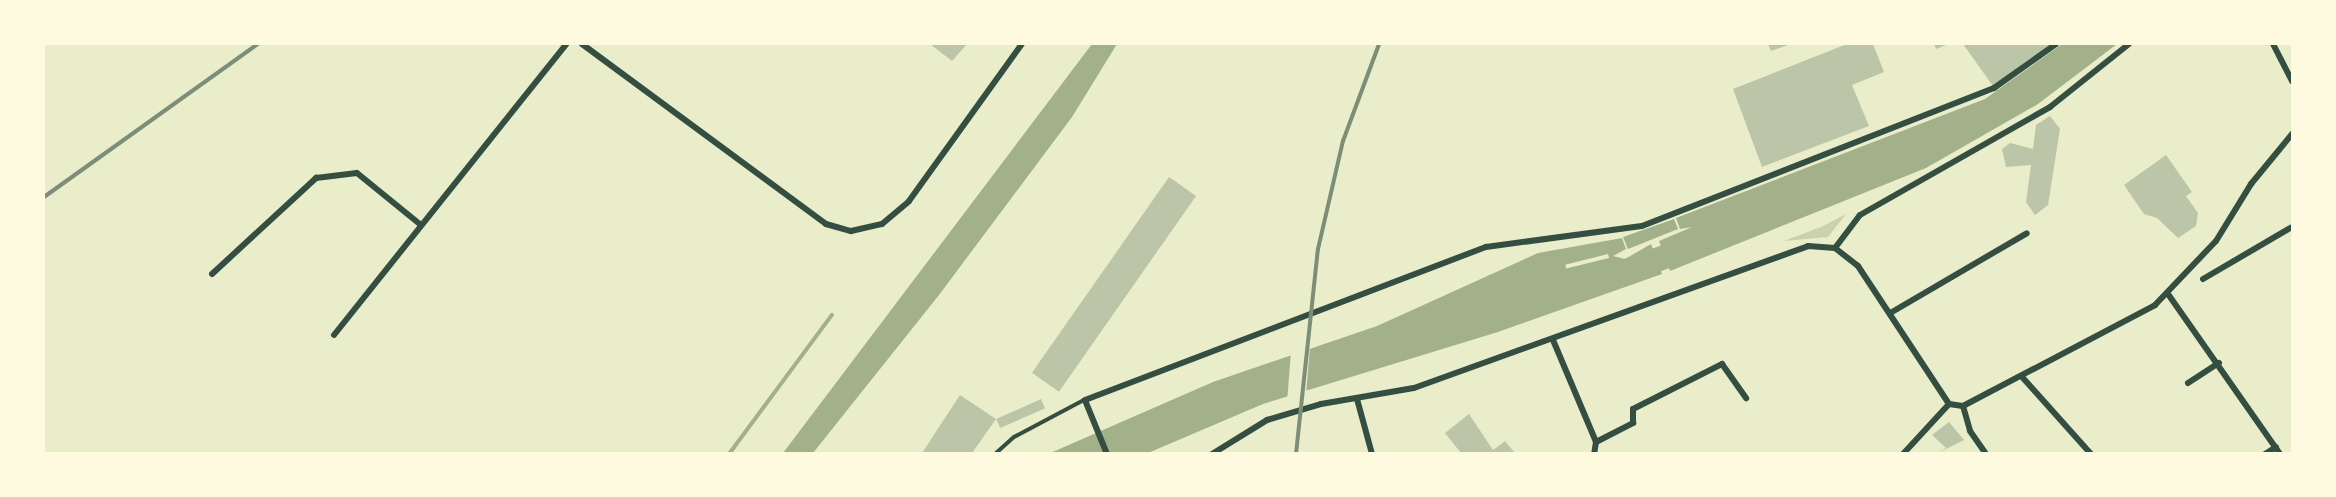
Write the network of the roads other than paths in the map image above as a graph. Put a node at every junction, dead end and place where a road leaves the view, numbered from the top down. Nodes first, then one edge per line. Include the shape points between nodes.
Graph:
1 (566, 44) edge
2 (582, 44) edge
3 (1022, 44) edge
4 (2056, 44) edge
5 (2129, 44) edge
6 (2273, 44) edge
7 (2292, 81) edge
8 (2292, 134) edge
9 (421, 225) junction
10 (2292, 227) edge
11 (2028, 233) dead end
12 (1835, 248) junction
13 (212, 274) dead end
14 (2203, 279) dead end
15 (2168, 294) junction
16 (1892, 312) junction
17 (334, 335) dead end
18 (1553, 340) junction
19 (2219, 363) junction
20 (2023, 378) junction
21 (2188, 383) dead end
22 (1746, 398) dead end
23 (1357, 399) junction
24 (1085, 400) junction
25 (1949, 404) junction
26 (1963, 406) junction
27 (1596, 442) junction
28 (2276, 447) junction
29 (995, 453) edge
30 (1107, 453) edge
31 (1212, 453) edge
32 (1372, 453) edge
33 (1594, 453) edge
34 (1902, 453) edge
35 (1986, 453) edge
36 (2091, 453) edge
37 (2265, 453) edge
38 (2280, 453) edge

1 - 9 street
2 - 3 street via 825,224 851,231 882,224 909,201
4 - 24 street via 1994,88 1653,222 1486,246
5 - 12 street via 2050,107 1860,215
6 - 7 street
8 - 15 street via 2190,271
9 - 13 street via 357,173 316,178
9 - 17 street
10 - 14 street
11 - 16 street
12 - 16 street via 1858,266
12 - 18 street via 1785,251
15 - 19 street
15 - 20 street via 2133,320
16 - 25 street
18 - 23 street via 1414,388
18 - 27 street
19 - 21 street
19 - 28 street
20 - 26 street
20 - 36 street
22 - 27 street via 1722,364 1633,410 1634,423
23 - 31 street via 1267,420
23 - 32 street
24 - 29 lane via 1014,436
24 - 30 street
25 - 26 street
25 - 34 street
26 - 35 street via 1970,431
27 - 33 street
28 - 37 street
28 - 38 street

